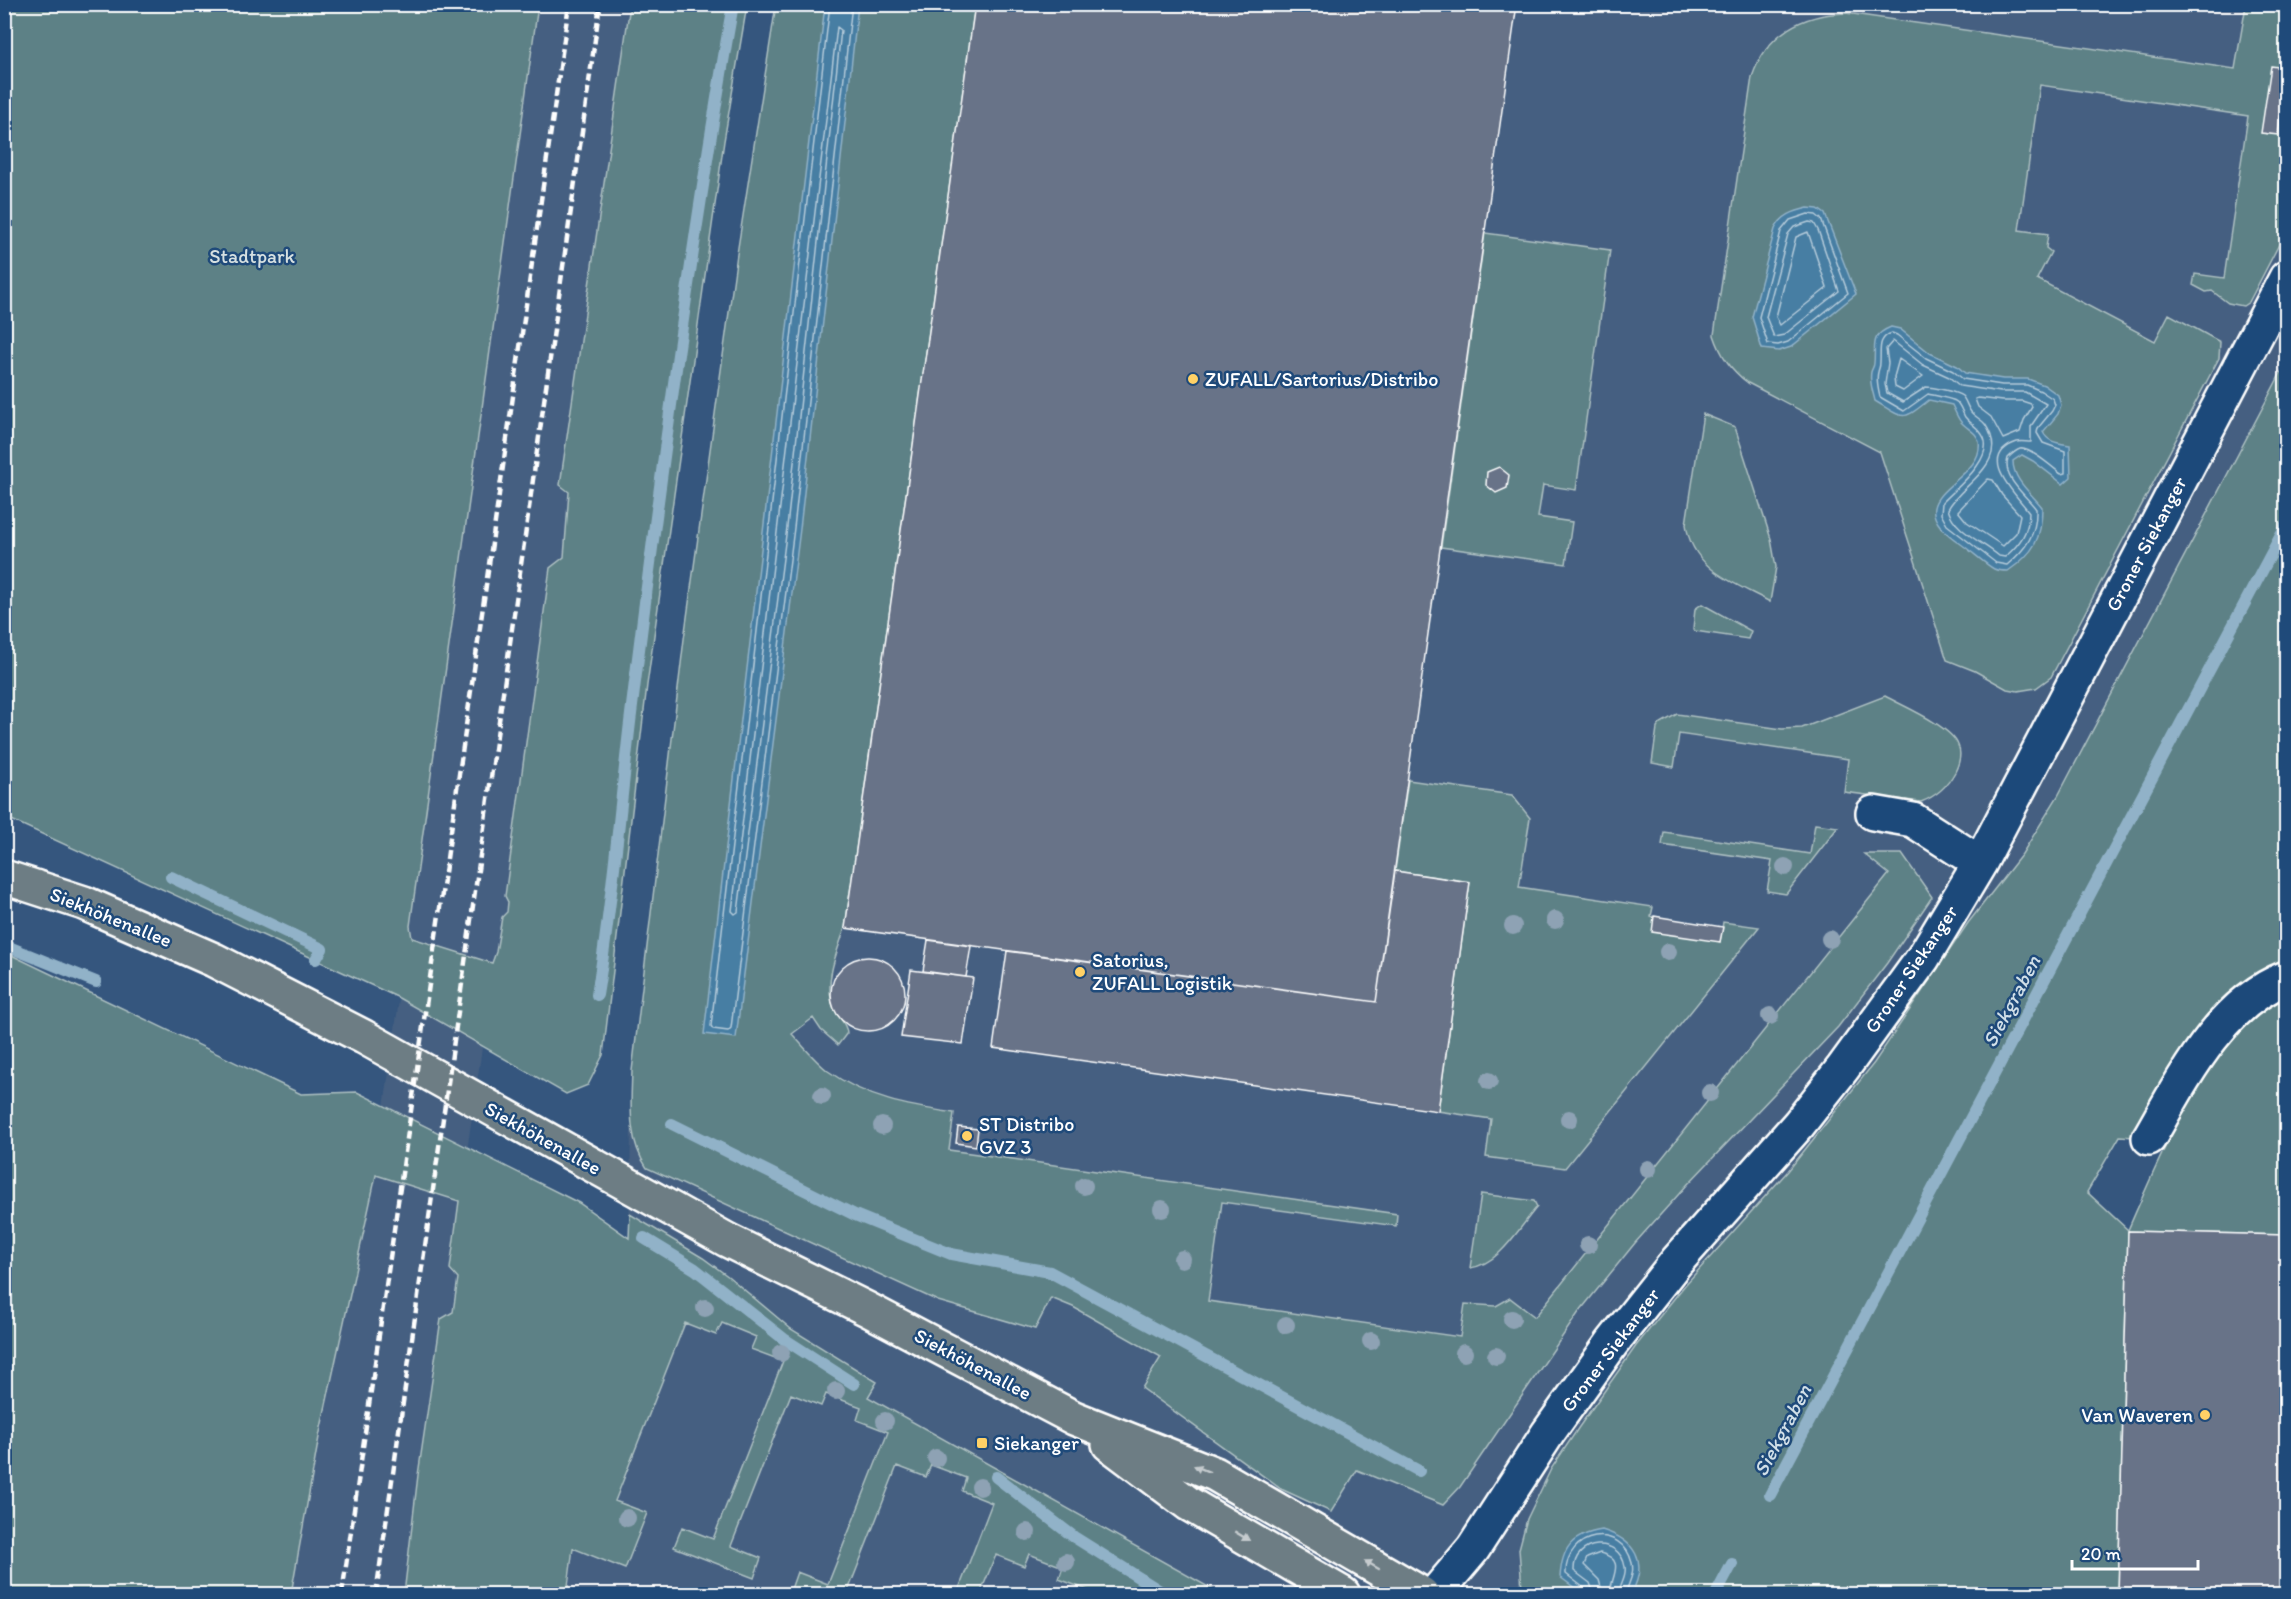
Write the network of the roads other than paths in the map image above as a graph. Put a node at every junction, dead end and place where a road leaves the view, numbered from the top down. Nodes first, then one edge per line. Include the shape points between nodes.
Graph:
1 (2286, 278) edge
2 (1873, 813) dead end
3 (1980, 863) junction
4 (4, 877) edge
5 (2286, 978) edge
6 (2150, 1138) dead end
7 (1074, 1418) junction
8 (1343, 1594) edge
9 (1422, 1594) edge
10 (1435, 1594) edge

1 - 3 street, Groner Siekanger
2 - 3 street via 1913,820
3 - 10 street, Groner Siekanger via 1923,958 1843,1068 1612,1343 1473,1549
4 - 7 main road, Siekhöhenallee via 84,903 214,960 364,1037 728,1240
5 - 6 street via 2257,993 2225,1023 2196,1061
7 -> 8 main road, Siekhöhenallee via 1189,1504
9 -> 7 main road, Siekhöhenallee via 1215,1474

